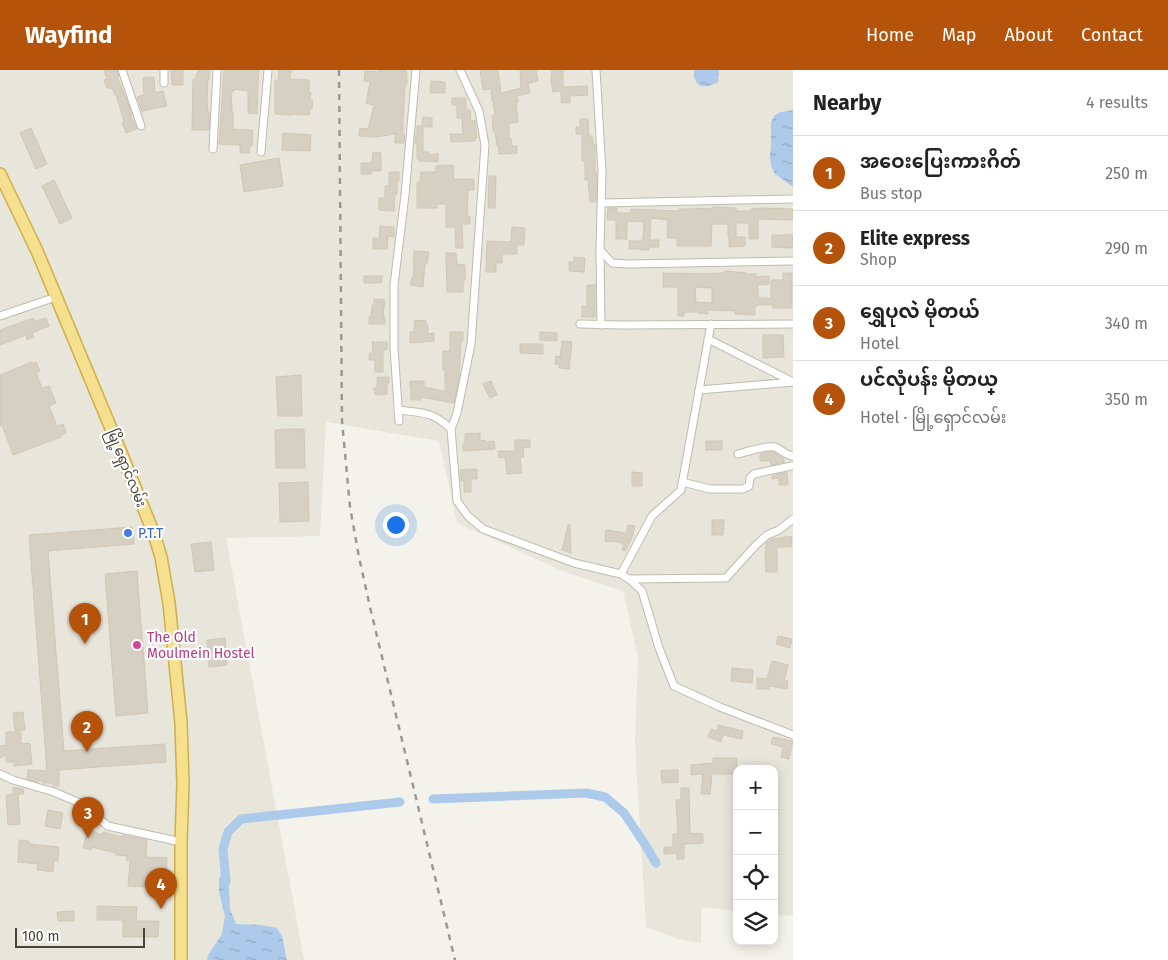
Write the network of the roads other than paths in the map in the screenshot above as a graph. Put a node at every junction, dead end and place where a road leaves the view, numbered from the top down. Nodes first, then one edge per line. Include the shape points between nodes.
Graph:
1 (122, 70) edge
2 (164, 70) edge
3 (216, 70) edge
4 (268, 70) edge
5 (416, 70) edge
6 (460, 70) edge
7 (596, 70) edge
8 (164, 83) dead end
9 (141, 126) dead end
10 (213, 149) dead end
11 (261, 152) dead end
12 (0, 174) edge
13 (793, 199) edge
14 (602, 203) junction
15 (600, 250) junction
16 (793, 261) edge
17 (56, 297) junction
18 (0, 316) edge
19 (580, 324) dead end
20 (711, 324) junction
21 (793, 324) edge
22 (601, 325) junction
23 (708, 339) junction
24 (793, 382) edge
25 (699, 390) junction
26 (398, 410) junction
27 (399, 421) dead end
28 (451, 429) junction
29 (738, 454) dead end
30 (793, 456) edge
31 (791, 466) dead end
32 (682, 482) junction
33 (793, 519) edge
34 (621, 574) junction
35 (629, 579) junction
36 (793, 735) edge
37 (0, 774) edge
38 (181, 842) junction
39 (181, 960) edge

1 - 9 street
2 - 8 street
3 - 10 street
4 - 11 street
5 - 26 street via 394,286
6 - 28 street via 479,111 486,145 471,344 458,413
7 - 14 street
12 - 17 highway, မြို့ရှောင်လမ်း
13 - 14 street
14 - 15 street
15 - 16 street via 612,262 629,264
15 - 22 street
17 - 18 street
17 - 38 highway, မြို့ရှောင်လမ်း via 161,558 169,603 181,723
19 - 22 street
20 - 21 street
20 - 22 street
20 - 23 street
23 - 24 street
23 - 25 street
24 - 25 street
25 - 32 street
26 - 27 street
26 - 28 street via 432,415
28 - 34 street via 457,501 483,529 574,563
29 - 30 street via 770,446
31 - 32 street via 754,474 749,486 743,488 710,489
32 - 34 street via 681,490 652,516
33 - 35 street via 766,536 726,578
34 - 35 street
35 - 36 street via 642,591 674,686
37 - 38 street via 80,803 108,826
38 - 39 highway, မြို့ရှောင်လမ်း

